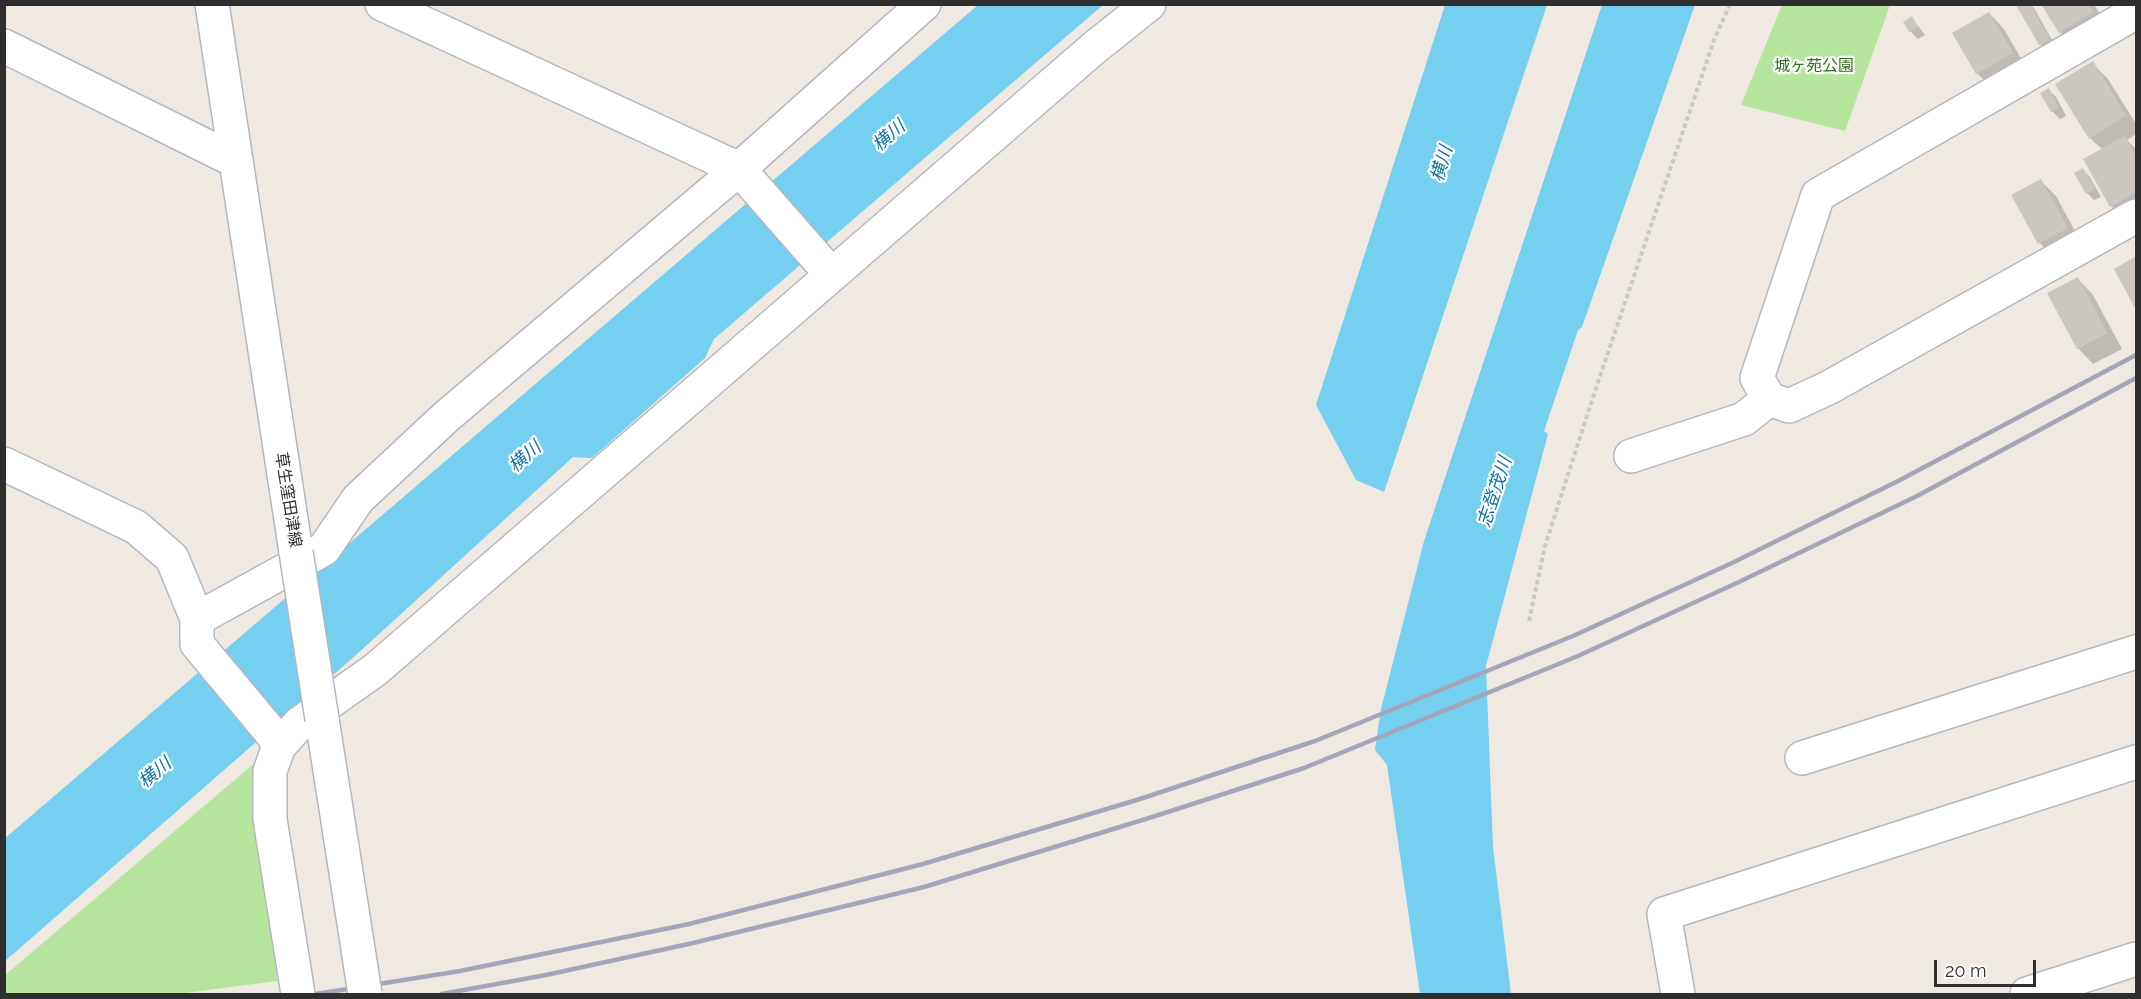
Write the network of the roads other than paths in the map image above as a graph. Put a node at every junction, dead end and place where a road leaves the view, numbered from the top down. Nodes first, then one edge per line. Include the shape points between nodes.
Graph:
1 (212, 4) edge
2 (382, 4) edge
3 (924, 4) edge
4 (1149, 4) edge
5 (2136, 12) edge
6 (4, 46) edge
7 (236, 161) junction
8 (739, 169) junction
9 (2136, 216) edge
10 (831, 274) junction
11 (1769, 399) junction
12 (1631, 456) dead end
13 (4, 464) edge
14 (197, 632) junction
15 (2136, 652) edge
16 (276, 741) junction
17 (1802, 758) dead end
18 (2136, 762) edge
19 (2136, 959) edge
20 (363, 981) edge
21 (298, 994) edge
22 (1678, 994) edge
23 (2027, 994) edge

1 - 7 street, 草生窪田津線
2 - 8 street
3 - 8 street
4 - 10 street
5 - 11 street via 1818,195 1757,378
6 - 7 street
7 - 20 street, 草生窪田津線, bridge
8 - 10 street
8 - 14 street via 439,424 358,499 324,549
9 - 11 street via 1828,388 1789,406
10 - 16 street via 375,669
11 - 12 street via 1744,419
13 - 14 street via 136,527 172,558
14 - 16 street
15 - 17 street
16 - 21 street via 270,771 270,819
18 - 22 street via 1665,914
19 - 23 street

